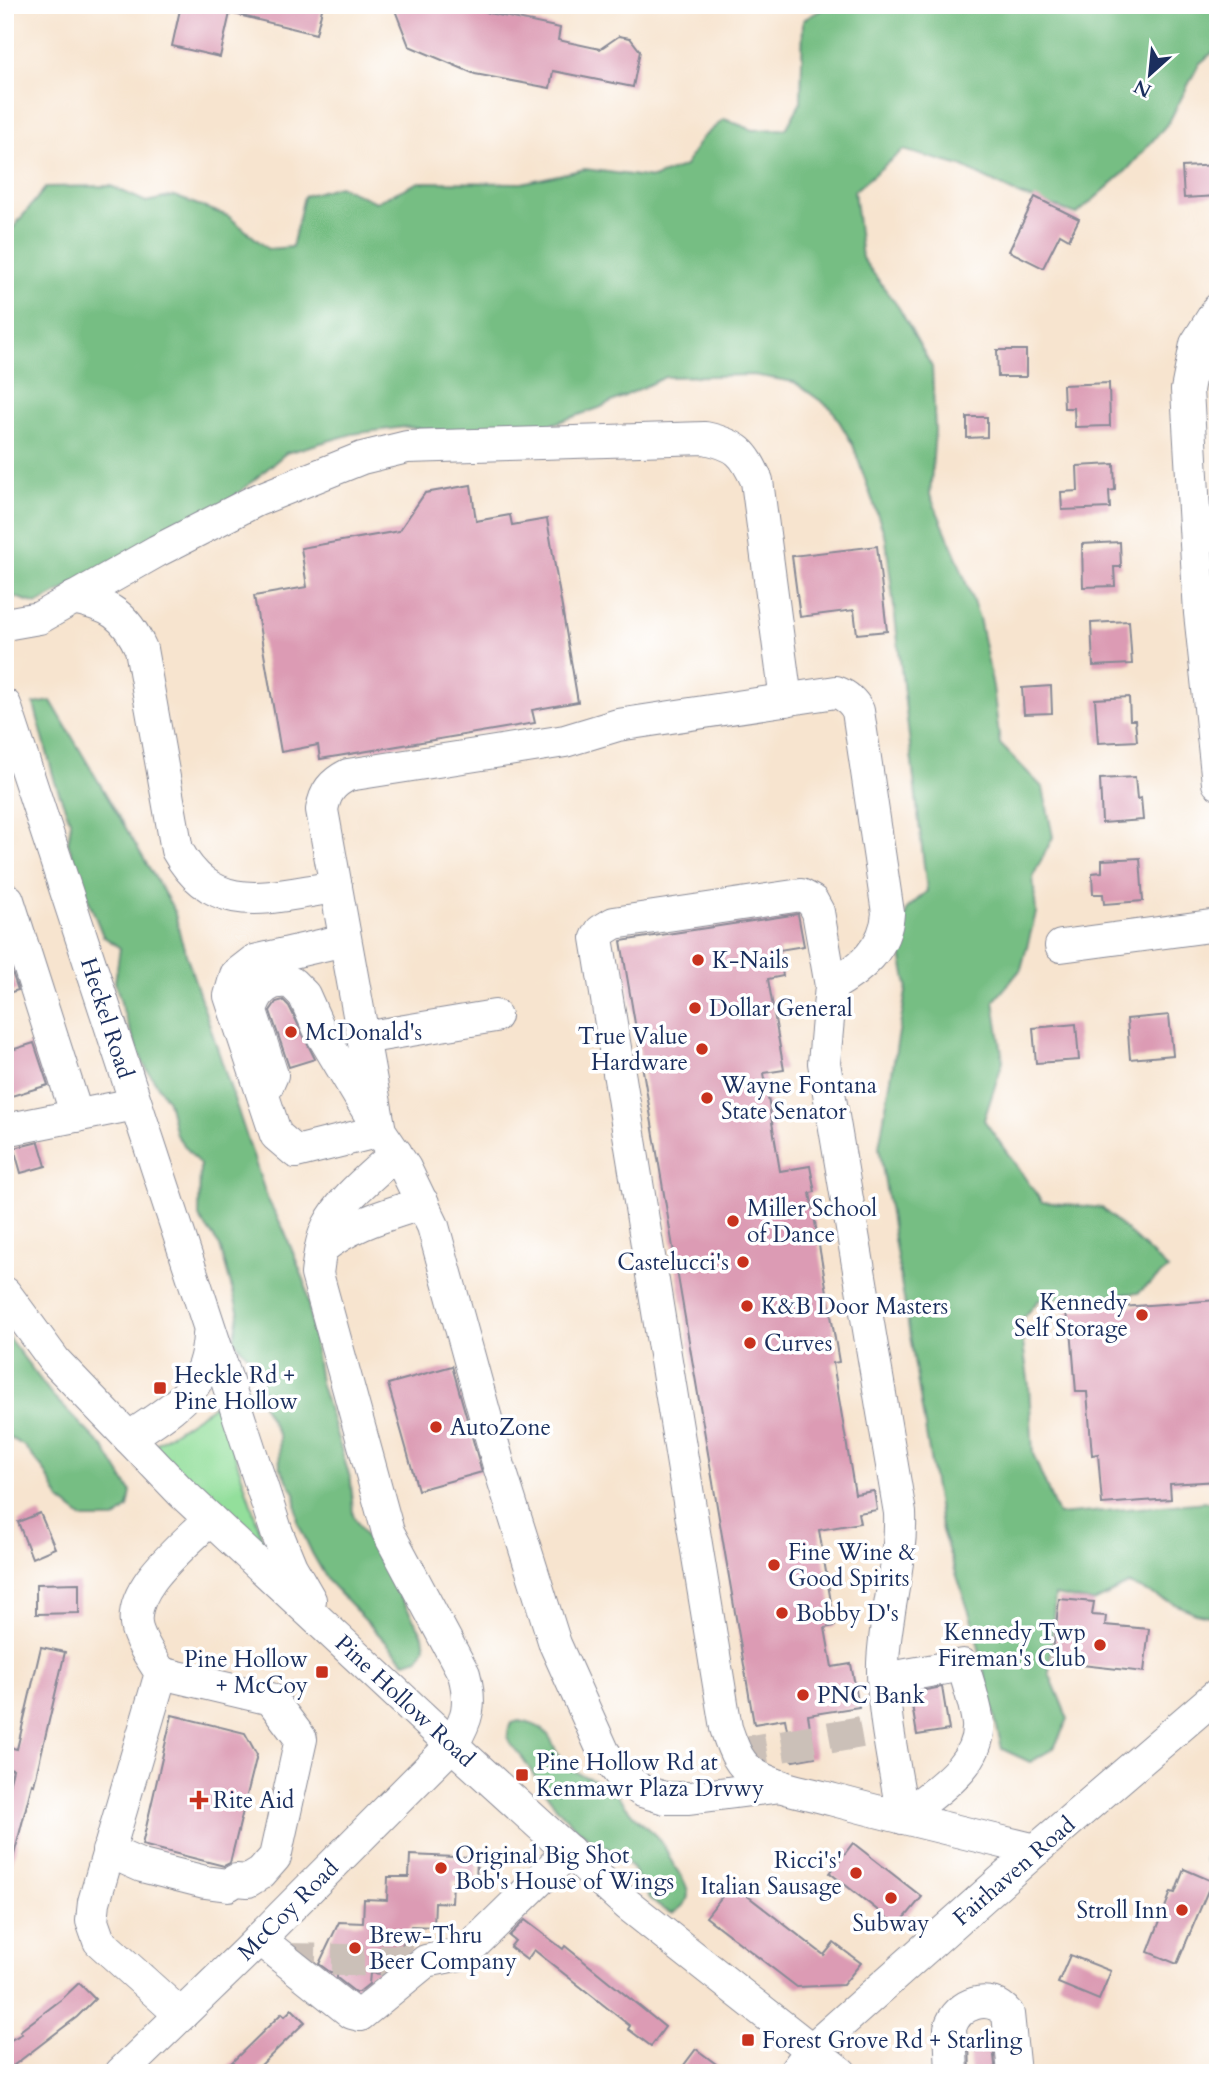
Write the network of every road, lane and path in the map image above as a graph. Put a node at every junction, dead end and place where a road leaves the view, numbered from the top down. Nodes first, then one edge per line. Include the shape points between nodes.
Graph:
1 (1218, 310) edge
2 (73, 598) junction
3 (5, 624) edge
4 (786, 700) junction
5 (5, 705) edge
6 (1218, 783) edge
7 (336, 887) junction
8 (8, 915) edge
9 (1218, 925) edge
10 (345, 940) junction
11 (1061, 946) dead end
12 (831, 986) junction
13 (495, 1016) dead end
14 (363, 1038) junction
15 (263, 1095) junction
16 (135, 1104) junction
17 (77, 1116) junction
18 (5, 1130) edge
19 (388, 1142) junction
20 (423, 1203) junction
21 (320, 1250) junction
22 (5, 1293) edge
23 (209, 1330) junction
24 (128, 1438) junction
25 (210, 1519) junction
26 (327, 1628) junction
27 (161, 1672) junction
28 (884, 1679) junction
29 (1218, 1694) edge
30 (452, 1745) junction
31 (781, 1786) junction
32 (902, 1818) junction
33 (1037, 1850) junction
34 (569, 1851) junction
35 (119, 1855) junction
36 (259, 1939) junction
37 (181, 2015) junction
38 (803, 2061) edge
39 (121, 2073) edge
40 (841, 2073) edge
41 (952, 2073) edge
42 (1014, 2073) edge

1 - 6 street via 1196,344 1187,390 1200,613
2 - 3 street via 39,618
2 - 4 street via 255,501 362,457 407,447 705,438 727,443 747,459 757,481
2 - 7 street via 98,603 120,616 141,649 177,850 187,869 202,883 234,897 251,899
4 - 7 street via 618,725 565,741 348,775 330,788 322,810
4 - 12 street via 836,692 850,699 858,711 887,927 883,940 865,962
5 - 16 street, Heckel Road
7 - 10 street
8 - 17 street
9 - 11 street
10 - 14 street
10 - 15 street via 254,961 236,975 230,996
12 - 28 street via 824,1063 900,1513
12 - 31 street via 818,912 812,901 801,895 614,923 597,938 726,1728 743,1765
13 - 14 street
14 - 19 street
15 - 19 street via 276,1135 296,1152
15 - 19 street via 272,1075 251,1011 253,1003 270,984 292,983 304,995 320,1031
16 - 17 street
16 - 23 street, Heckel Road
17 - 18 street
19 - 20 street
19 - 21 street via 328,1226
20 - 21 street via 354,1226
20 - 31 street via 555,1644 604,1753 642,1791 665,1798
21 - 30 street, McCoy Road via 317,1274 388,1532 464,1674 467,1713
22 - 24 street, Pine Hollow Road via 55,1360
23 - 24 street, Heckel Road via 208,1355 193,1389
23 - 26 street, Heckel Road via 277,1533
24 - 25 street, Pine Hollow Road
25 - 26 street, Pine Hollow Road
25 - 27 street via 141,1596 137,1628
26 - 30 street, Pine Hollow Road
27 - 35 street
27 - 35 street via 271,1699 301,1739 275,1857 248,1881 228,1885 142,1866
28 - 32 street
28 - 32 street via 963,1665 978,1725 968,1760
29 - 33 street, Fairhaven Road
30 - 34 street, Pine Hollow Road
30 - 36 street, McCoy Road
31 - 32 street
32 - 33 street
33 - 38 street, Fairhaven Road
34 - 36 street via 465,1953 426,1961 360,2015
34 - 38 street, Pine Hollow Road
35 - 37 street via 94,1902 92,1921 99,1941
36 - 37 street, McCoy Road
37 - 39 street, McCoy Road
38 - 40 street, Pine Hollow Road
41 - 42 street via 950,2028 955,2015 971,2004 987,2002 1008,2014

